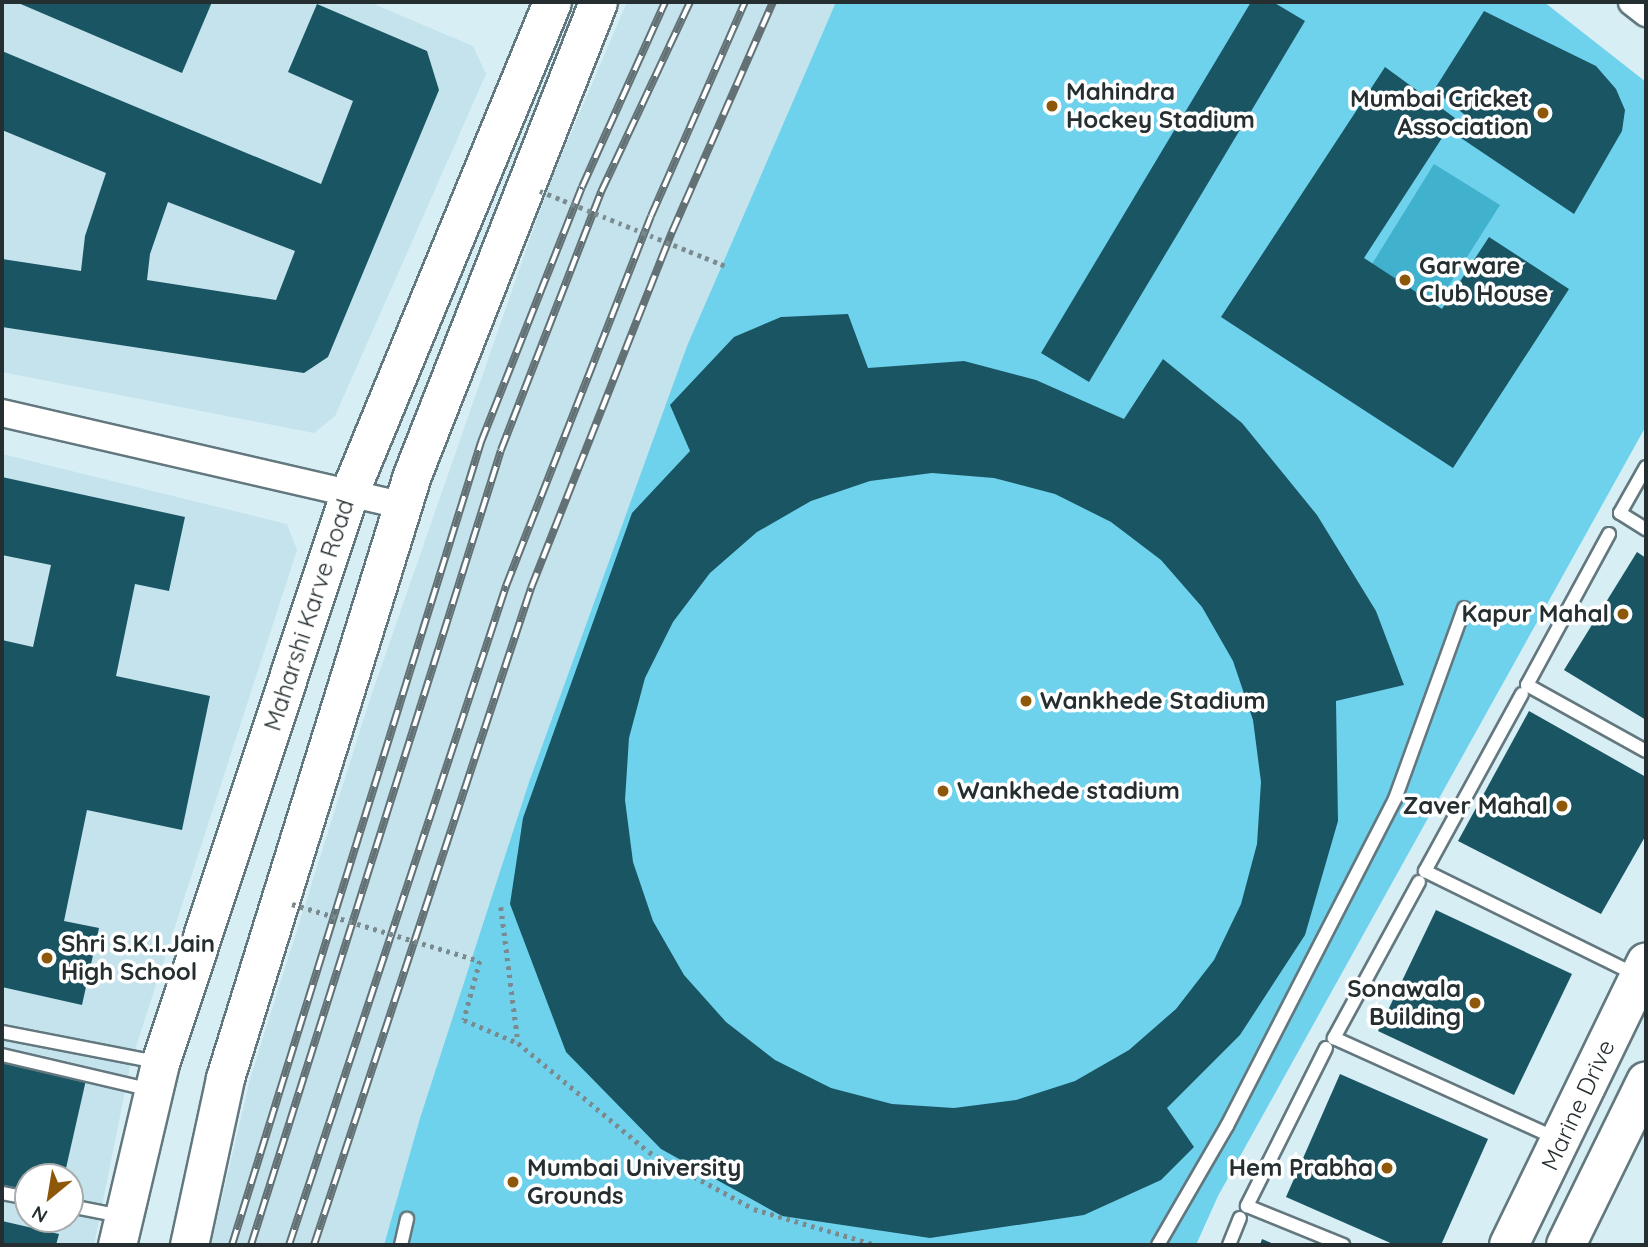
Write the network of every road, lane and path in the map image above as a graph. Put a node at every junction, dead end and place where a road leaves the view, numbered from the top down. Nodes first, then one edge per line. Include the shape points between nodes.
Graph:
1 (1632, 2) edge
2 (547, 3) edge
3 (594, 12) edge
4 (1646, 13) edge
5 (540, 191) dead end
6 (726, 265) dead end
7 (2, 413) edge
8 (1646, 467) edge
9 (350, 491) junction
10 (402, 505) junction
11 (1646, 529) edge
12 (1609, 534) dead end
13 (1464, 608) dead end
14 (1522, 694) dead end
15 (1646, 751) edge
16 (1419, 882) dead end
17 (292, 904) dead end
18 (501, 907) dead end
19 (1643, 970) edge
20 (2, 1032) edge
21 (518, 1043) junction
22 (1326, 1048) dead end
23 (2, 1055) edge
24 (157, 1077) junction
25 (1646, 1082) edge
26 (1563, 1141) junction
27 (84, 1213) edge
28 (1241, 1218) dead end
29 (407, 1219) dead end
30 (120, 1231) edge
31 (189, 1245) edge
32 (401, 1245) edge
33 (876, 1245) edge
34 (1158, 1245) edge
35 (1228, 1245) edge
36 (1343, 1245) edge
37 (1509, 1245) edge
38 (1566, 1245) edge

1 - 4 street
2 - 3 street
2 - 9 main road, Maharshi Karve Road
3 - 10 main road
5 - 6 path, bridge
7 - 9 street
8 - 11 lane via 1620,513
9 - 10 street
9 - 24 main road, Maharshi Karve Road
10 - 31 main road via 225,1077
12 - 15 lane via 1527,685
13 - 34 lane via 1395,799 1227,1126
14 - 19 lane via 1425,871
16 - 26 lane via 1334,1038
17 - 21 path, bridge via 480,961 464,1020
18 - 21 path
19 - 26 main road, Marine Drive
20 - 24 lane
21 - 33 path via 649,1152 754,1209
22 - 36 lane via 1247,1206
23 - 24 lane
24 - 30 main road, Maharshi Karve Road
25 - 38 main road, Marine Drive
26 - 37 main road, Marine Drive
27 - 30 lane
28 - 35 lane
29 - 32 lane

